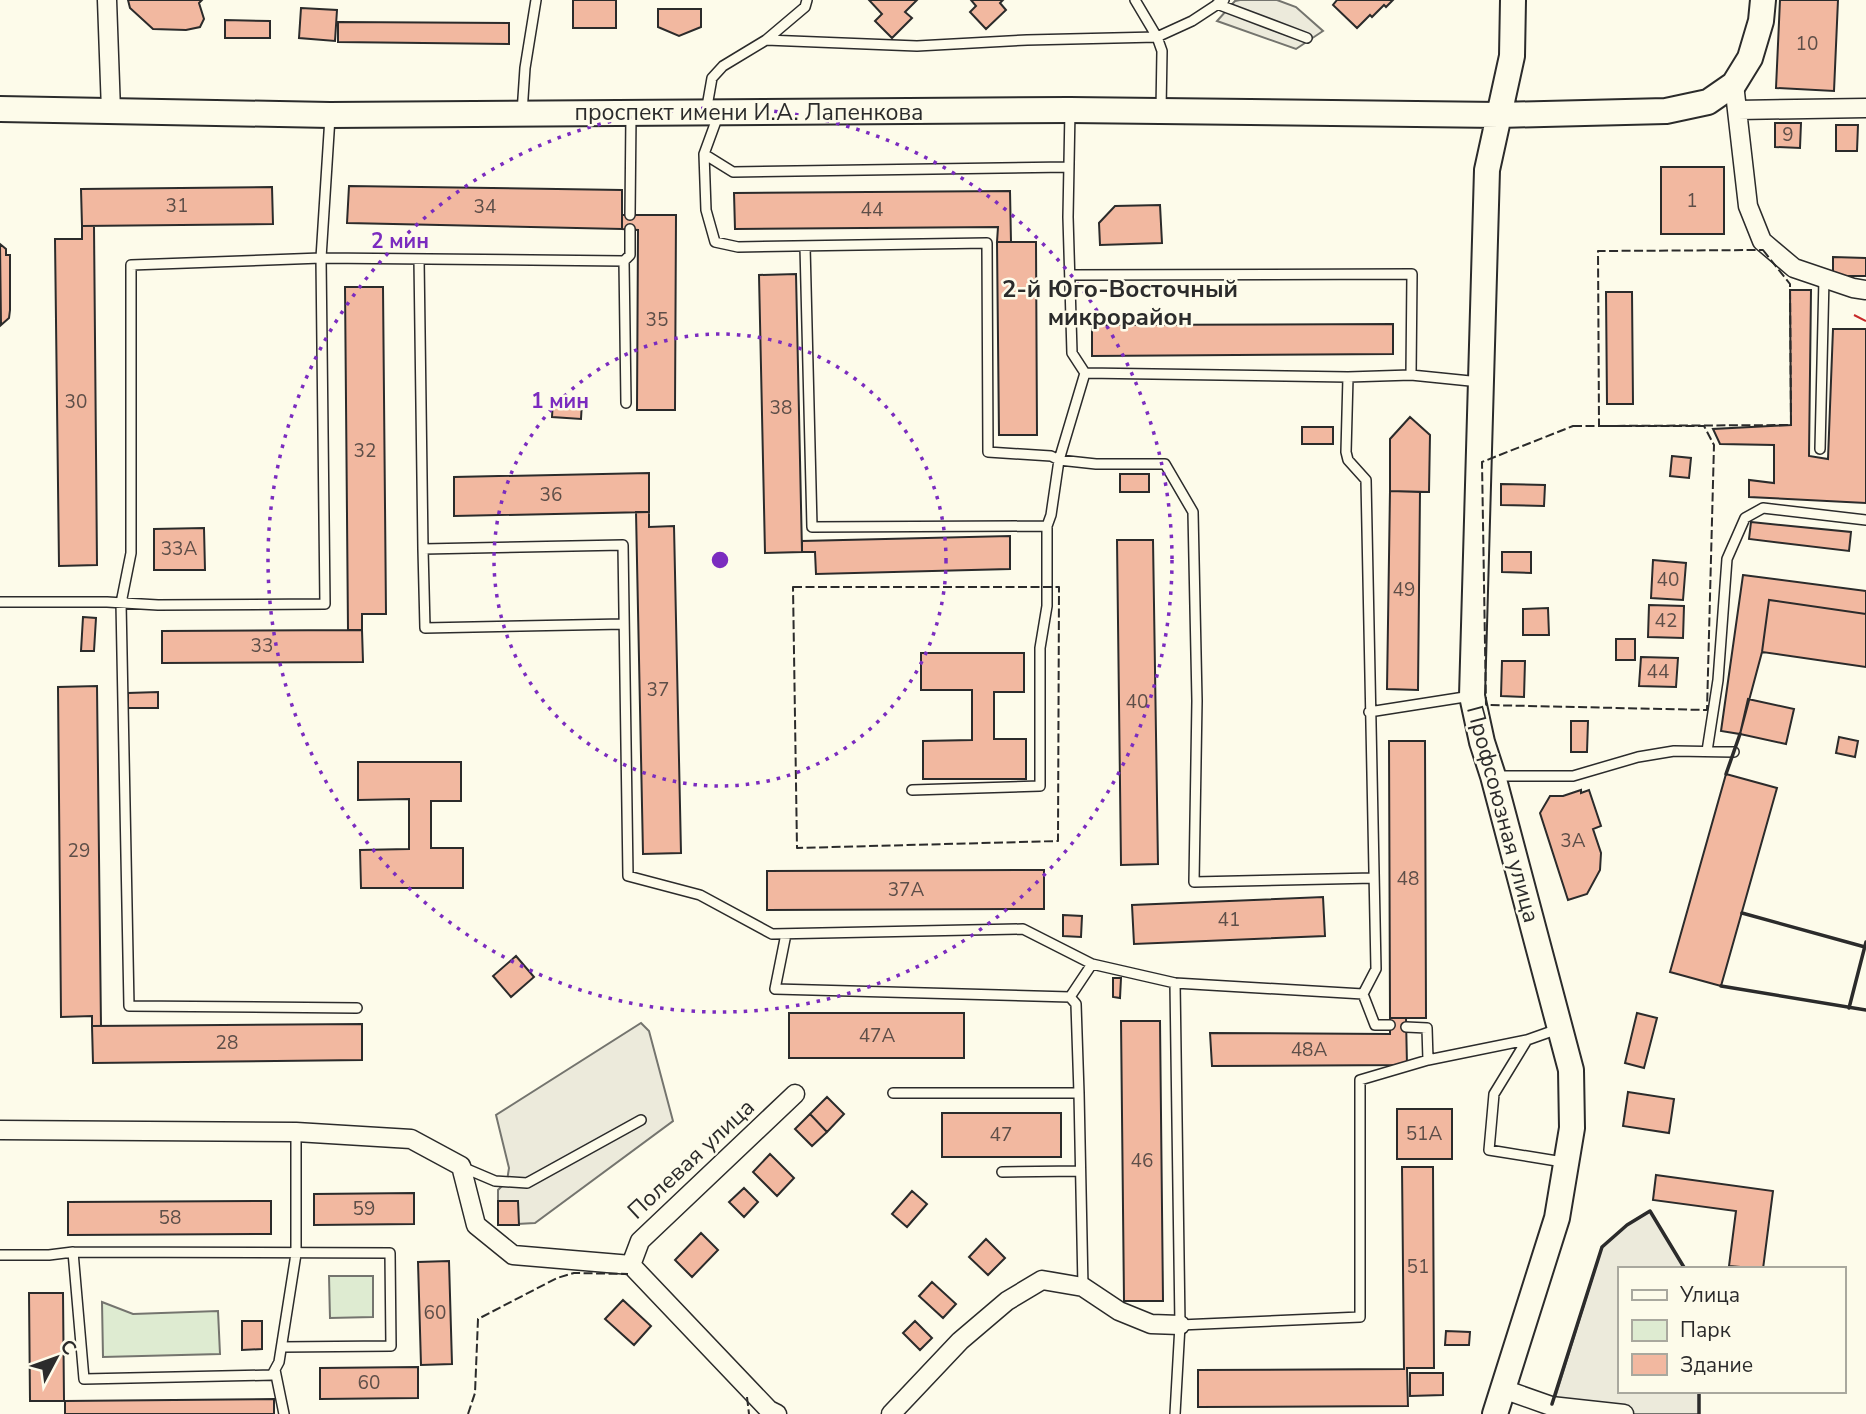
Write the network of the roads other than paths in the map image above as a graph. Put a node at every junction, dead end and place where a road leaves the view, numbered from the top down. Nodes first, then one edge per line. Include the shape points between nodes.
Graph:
1 (107, 0) edge
2 (536, 0) edge
3 (807, 0) edge
4 (1135, 0) edge
5 (1513, 0) edge
6 (1763, 0) edge
7 (1220, 2) edge
8 (1157, 37) junction
9 (1307, 38) dead end
10 (766, 40) junction
11 (1734, 84) junction
12 (0, 108) edge
13 (1866, 108) edge
14 (1070, 110) junction
15 (1738, 110) junction
16 (111, 111) junction
17 (1161, 112) junction
18 (631, 113) junction
19 (713, 113) junction
20 (522, 114) junction
21 (330, 115) junction
22 (1499, 115) junction
23 (704, 154) junction
24 (1068, 167) junction
25 (630, 215) dead end
26 (630, 229) dead end
27 (805, 246) junction
28 (321, 258) junction
29 (419, 259) junction
30 (624, 261) junction
31 (1071, 275) junction
32 (1824, 278) junction
33 (1866, 290) edge
34 (1085, 373) junction
35 (1411, 374) junction
36 (1348, 377) junction
37 (1481, 382) junction
38 (626, 403) dead end
39 (1820, 449) dead end
40 (1059, 460) junction
41 (1866, 520) edge
42 (1047, 526) junction
43 (423, 549) junction
44 (0, 602) edge
45 (121, 603) junction
46 (624, 624) junction
47 (1472, 696) junction
48 (1369, 712) junction
49 (1707, 751) junction
50 (1734, 752) dead end
51 (1493, 776) junction
52 (912, 790) dead end
53 (1374, 878) junction
54 (786, 934) junction
55 (1092, 964) junction
56 (1175, 983) junction
57 (1363, 994) junction
58 (1070, 997) junction
59 (357, 1008) dead end
60 (1390, 1025) dead end
61 (1406, 1027) dead end
62 (1560, 1028) junction
63 (1527, 1040) junction
64 (1428, 1060) junction
65 (893, 1093) dead end
66 (1079, 1093) junction
67 (795, 1094) dead end
68 (641, 1120) dead end
69 (0, 1130) edge
70 (296, 1132) junction
71 (1566, 1163) junction
72 (461, 1166) junction
73 (1080, 1171) junction
74 (1002, 1172) dead end
75 (73, 1252) junction
76 (296, 1254) junction
77 (0, 1255) edge
78 (631, 1265) junction
79 (1083, 1287) junction
80 (1180, 1325) junction
81 (282, 1347) junction
82 (275, 1370) junction
83 (1503, 1389) junction
84 (772, 1413) edge
85 (284, 1414) edge
86 (891, 1414) edge
87 (1175, 1414) edge
88 (1495, 1414) edge
89 (1624, 1414) edge

1 - 16 street
2 - 20 lane
3 - 10 lane
4 - 8 lane
5 - 22 main road, Профсоюзная улица via 1512,56
6 - 11 main road via 1750,58
7 - 8 lane
7 - 9 lane
8 - 10 lane via 917,46
8 - 17 lane via 1162,51
10 - 19 lane via 712,78
11 - 15 street
11 - 22 main road, проспект имени И.А. Лапенкова via 1708,102 1666,111
12 - 16 main road, проспект имени И.А. Лапенкова
13 - 15 street
14 - 17 main road, проспект имени И.А. Лапенкова
14 - 19 main road, проспект имени И.А. Лапенкова
14 - 24 lane
15 - 32 street via 1748,206 1762,241 1794,268
16 - 21 main road, проспект имени И.А. Лапенкова
17 - 22 main road, проспект имени И.А. Лапенкова
18 - 19 main road, проспект имени И.А. Лапенкова
18 - 20 main road, проспект имени И.А. Лапенкова
18 - 25 lane
19 - 23 lane
20 - 21 main road, проспект имени И.А. Лапенкова
21 - 28 lane
22 - 37 main road, Профсоюзная улица via 1487,170
23 - 24 lane via 733,172
23 - 27 lane via 706,210 715,242 738,247
24 - 31 lane
26 - 30 lane via 630,255
27 - 40 lane via 986,243 988,452
27 - 42 lane via 812,527
28 - 29 lane
28 - 45 lane via 131,265 131,553
28 - 45 lane via 325,604
29 - 30 lane
29 - 43 lane
30 - 38 lane
31 - 34 lane via 1072,353
31 - 35 lane via 1412,274
32 - 33 street
32 - 39 lane
34 - 36 lane
34 - 40 lane
35 - 36 lane
35 - 37 lane
36 - 48 lane via 1346,452 1366,480
37 - 47 main road, Профсоюзная улица
40 - 42 lane
40 - 53 lane via 1165,464 1192,512 1195,882
41 - 49 lane via 1763,508 1745,518 1727,559 1718,680
42 - 52 lane via 1047,606 1040,648 1040,786
43 - 46 lane via 425,628
43 - 46 lane via 624,545
44 - 45 lane
45 - 59 lane via 129,1006
46 - 54 lane via 628,876 700,895 772,934
47 - 48 lane
47 - 51 main road, Профсоюзная улица
48 - 53 lane
49 - 50 lane
49 - 51 lane via 1638,757 1573,776
51 - 62 main road, Профсоюзная улица
53 - 57 lane via 1376,969
54 - 55 lane via 1023,929
54 - 58 lane via 775,989
55 - 56 lane
55 - 58 lane
56 - 57 lane
56 - 80 lane
57 - 60 lane via 1375,1025
58 - 66 lane via 1076,1004
61 - 64 lane via 1427,1028
62 - 63 lane
62 - 71 main road, Профсоюзная улица via 1571,1070 1572,1128
63 - 64 lane
63 - 71 lane via 1494,1094 1489,1150
64 - 80 lane via 1360,1080 1360,1317
65 - 66 lane
66 - 73 lane
67 - 78 street, Полевая улица via 640,1241
68 - 72 lane via 527,1183 495,1181
69 - 70 street
70 - 72 street via 411,1139
70 - 76 lane
71 - 83 main road, Профсоюзная улица via 1557,1218
72 - 78 street via 476,1224 513,1255
73 - 74 lane
73 - 79 lane
75 - 76 lane
75 - 77 lane
75 - 82 lane via 84,1378 272,1375
76 - 81 lane
76 - 81 lane via 390,1253 391,1346
78 - 84 street
79 - 80 street via 1119,1311 1151,1324
79 - 86 street via 1042,1280 1007,1301 960,1341
80 - 87 lane
81 - 82 lane
82 - 85 lane
83 - 88 main road, Профсоюзная улица
83 - 89 street via 1551,1406

